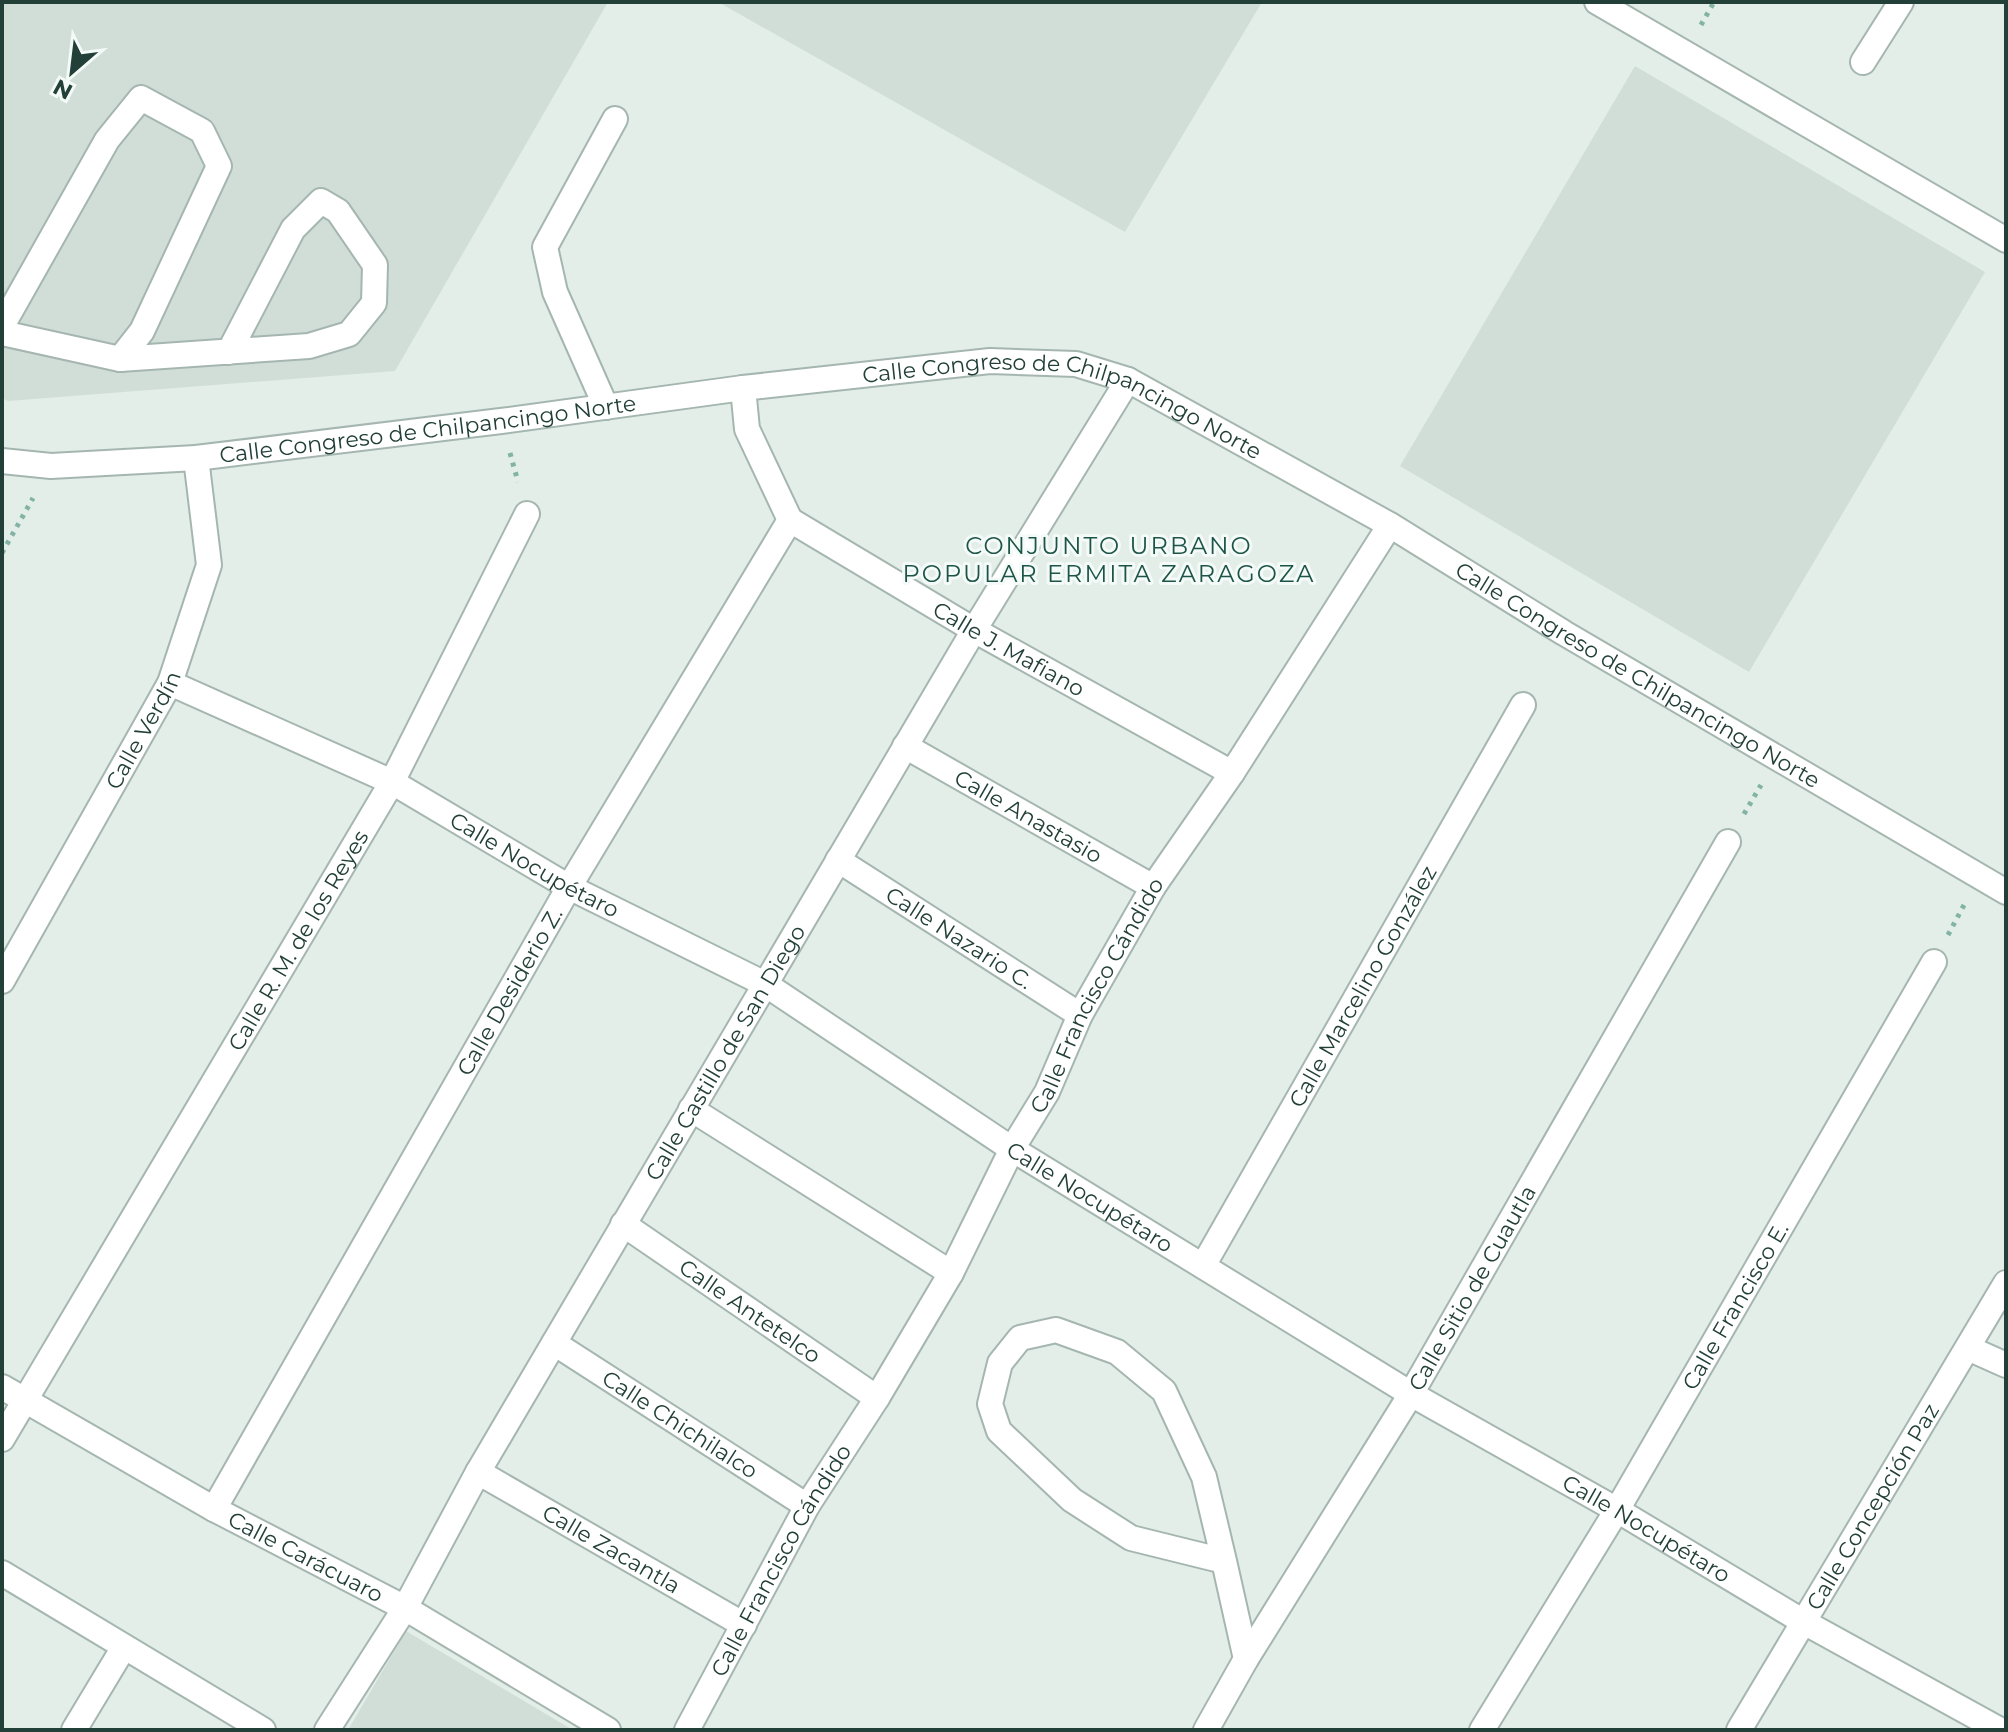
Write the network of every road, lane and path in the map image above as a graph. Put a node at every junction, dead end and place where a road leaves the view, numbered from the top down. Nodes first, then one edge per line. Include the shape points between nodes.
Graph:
1 (1597, 2) edge
2 (1901, 2) edge
3 (1863, 62) dead end
4 (615, 119) dead end
5 (2006, 240) edge
6 (2, 326) edge
7 (2, 333) edge
8 (229, 352) junction
9 (120, 359) junction
10 (1128, 380) junction
11 (743, 388) junction
12 (606, 407) junction
13 (501, 421) junction
14 (196, 458) junction
15 (2, 461) edge
16 (51, 466) junction
17 (527, 514) joint
18 (790, 520) junction
19 (1390, 525) junction
20 (2, 553) edge
21 (974, 630) junction
22 (170, 683) junction
23 (1523, 705) dead end
24 (905, 746) junction
25 (1777, 756) junction
26 (1232, 773) junction
27 (392, 782) junction
28 (1728, 842) joint
29 (838, 860) junction
30 (1980, 876) junction
31 (569, 887) junction
32 (1153, 887) junction
33 (2006, 892) edge
34 (1934, 962) joint
35 (2, 981) edge
36 (765, 984) junction
37 (1080, 1015) junction
38 (691, 1109) junction
39 (1012, 1149) junction
40 (623, 1224) junction
41 (1203, 1266) junction
42 (951, 1273) junction
43 (2006, 1283) edge
44 (554, 1343) junction
45 (1968, 1348) junction
46 (2006, 1365) edge
47 (2, 1387) edge
48 (1411, 1394) junction
49 (877, 1398) junction
50 (25, 1402) junction
51 (2, 1439) edge
52 (478, 1472) junction
53 (807, 1506) junction
54 (214, 1509) junction
55 (1617, 1510) junction
56 (1224, 1561) junction
57 (2, 1573) edge
58 (405, 1608) junction
59 (1802, 1621) junction
60 (744, 1625) junction
61 (124, 1647) junction
62 (1246, 1659) junction
63 (1993, 1728) edge
64 (74, 1730) edge
65 (263, 1730) edge
66 (327, 1730) edge
67 (608, 1730) edge
68 (687, 1730) edge
69 (1206, 1730) edge
70 (1482, 1730) edge
71 (1739, 1730) edge

1 - 5 street
2 - 3 street
4 - 12 street via 545,247 555,292
6 - 9 street via 107,140 141,98 202,131 219,166 142,331
7 - 9 street
8 - 8 street via 309,346 349,334 374,303 375,265 338,211 321,201 293,229
8 - 9 street
10 - 11 street, Calle Congreso de Chilpancingo Norte via 1076,364 990,361
10 - 19 street, Calle Congreso de Chilpancingo Norte
10 - 21 street, Calle Castillo de San Diego
11 - 12 street, Calle Congreso de Chilpancingo Norte
11 - 18 street via 747,429
12 - 13 street, Calle Congreso de Chilpancingo Norte
13 - 14 street, Calle Congreso de Chilpancingo Norte
13 - 17 path
14 - 16 street, Calle Congreso de Chilpancingo Norte
14 - 22 street, Calle Verdín via 209,565
15 - 16 street, Calle Congreso de Chilpancingo Norte
16 - 20 path
17 - 27 street, Calle R. M. de los Reyes
18 - 21 street, Calle J. Mafiano
18 - 31 street, Calle Desiderio Z.
19 - 25 street, Calle Congreso de Chilpancingo Norte
19 - 26 street, Calle Francisco Cándido
21 - 24 street, Calle Castillo de San Diego
21 - 26 street, Calle J. Mafiano
22 - 27 street, Calle Nocupétaro
22 - 35 street, Calle Verdín
23 - 41 street, Calle Marcelino González
24 - 29 street, Calle Castillo de San Diego
24 - 32 street, Calle Anastasio
25 - 28 path
25 - 30 street, Calle Congreso de Chilpancingo Norte
26 - 32 street, Calle Francisco Cándido
27 - 31 street, Calle Nocupétaro
27 - 50 street, Calle R. M. de los Reyes
28 - 48 street, Calle Sitio de Cuautla
29 - 36 street, Calle Castillo de San Diego
29 - 37 street, Calle Nazario C.
30 - 33 street, Calle Congreso de Chilpancingo Norte
30 - 34 path
31 - 36 street, Calle Nocupétaro
31 - 54 street, Calle Desiderio Z.
32 - 37 street, Calle Francisco Cándido
34 - 55 street, Calle Francisco E.
36 - 38 street, Calle Castillo de San Diego
36 - 39 street, Calle Nocupétaro
37 - 39 street, Calle Francisco Cándido via 1047,1092
38 - 40 street, Calle Castillo de San Diego
38 - 42 street
39 - 41 street, Calle Nocupétaro
39 - 42 street, Calle Francisco Cándido
40 - 44 street, Calle Castillo de San Diego
40 - 49 street, Calle Antetelco
41 - 48 street, Calle Nocupétaro
42 - 49 street, Calle Francisco Cándido
43 - 45 street, Calle Concepción Paz
44 - 52 street, Calle Castillo de San Diego
44 - 53 street, Calle Chichilalco
45 - 46 street
45 - 59 street, Calle Concepción Paz
47 - 50 street, Calle Carácuaro
48 - 55 street, Calle Nocupétaro
48 - 62 street, Calle Sitio de Cuautla
49 - 53 street, Calle Francisco Cándido
50 - 51 street, Calle R. M. de los Reyes
50 - 54 street, Calle Carácuaro
52 - 58 street, Calle Castillo de San Diego
52 - 60 street, Calle Zacantla
53 - 60 street, Calle Francisco Cándido
54 - 58 street, Calle Carácuaro
55 - 59 street, Calle Nocupétaro
55 - 70 street, Calle Francisco E.
56 - 56 street via 1204,1477 1164,1391 1117,1352 1056,1330 1020,1338 996,1377 990,1404 999,1431 1072,1500 1131,1538
56 - 62 street
57 - 61 street
58 - 66 street, Calle Castillo de San Diego
58 - 67 street, Calle Carácuaro
59 - 63 street, Calle Nocupétaro
59 - 71 street, Calle Concepción Paz
60 - 68 street, Calle Francisco Cándido
61 - 64 street
61 - 65 street
62 - 69 street, Calle Sitio de Cuautla

